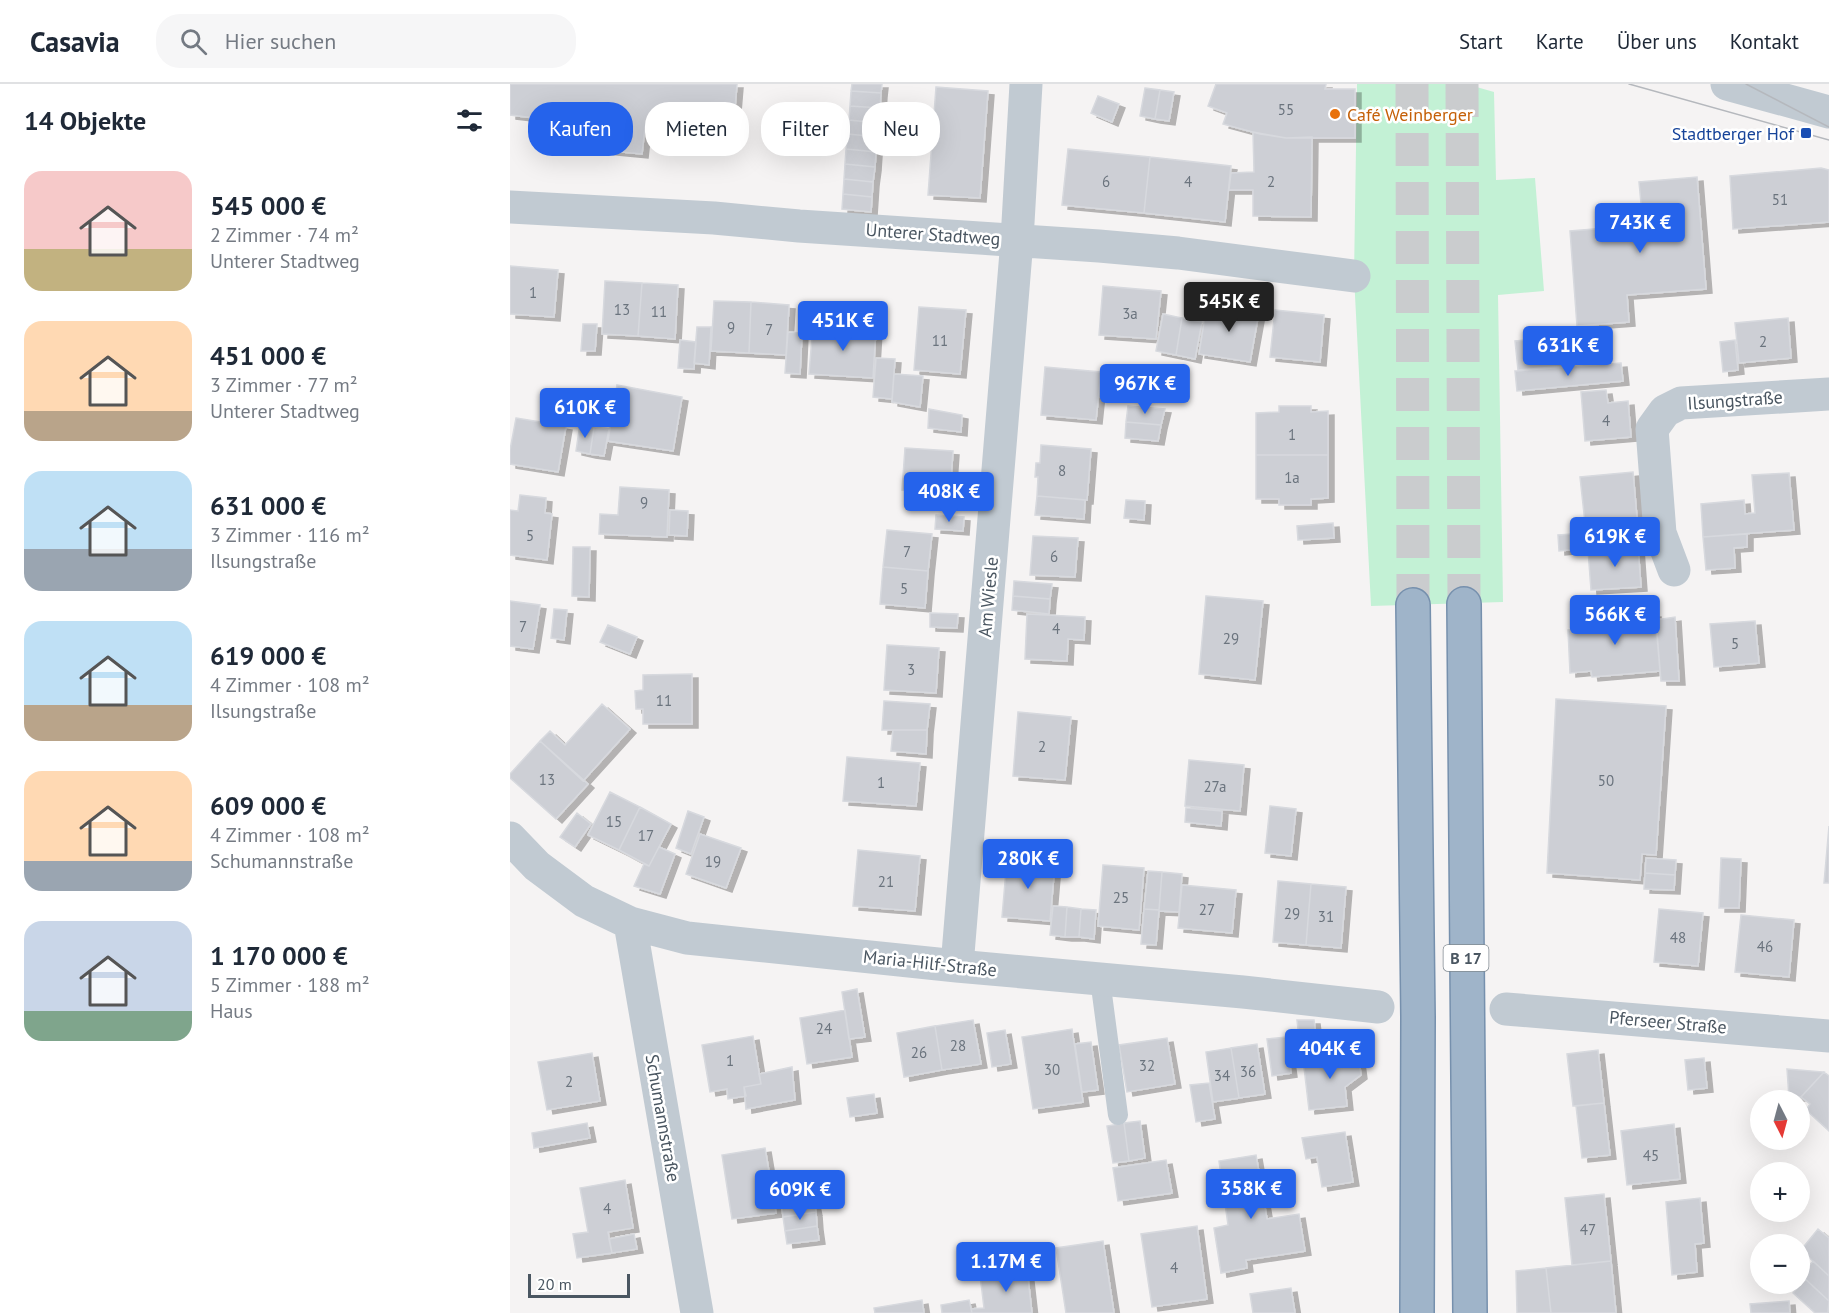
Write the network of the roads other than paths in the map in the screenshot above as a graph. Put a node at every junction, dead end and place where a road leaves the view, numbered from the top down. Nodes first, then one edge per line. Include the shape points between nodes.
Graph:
1 (1026, 84) edge
2 (1727, 84) edge
3 (1829, 112) edge
4 (510, 207) edge
5 (1017, 240) junction
6 (1354, 276) dead end
7 (1829, 394) edge
8 (1674, 570) dead end
9 (1464, 604) tunnel mouth
10 (1413, 605) tunnel mouth
11 (510, 838) edge
12 (630, 923) junction
13 (957, 966) junction
14 (1100, 979) junction
15 (1378, 1007) dead end
16 (1506, 1009) dead end
17 (1829, 1036) edge
18 (1118, 1115) dead end
19 (697, 1313) edge
20 (1417, 1313) edge
21 (1470, 1313) edge

1 - 5 street, Am Wiesle
2 - 3 street
4 - 5 street, Unterer Stadtweg
5 - 6 street, Unterer Stadtweg via 1178,253
5 - 13 street, Am Wiesle
7 - 8 street, Ilsungstraße via 1681,403 1665,411 1652,429 1660,532
9 - 21 highway, B 17
10 - 20 highway, B 17
11 - 12 street, Maria-Hilf-Straße via 537,866 584,901
12 - 13 street, Maria-Hilf-Straße via 687,938
12 - 19 street, Schumannstraße
13 - 14 street, Maria-Hilf-Straße
14 - 15 street, Maria-Hilf-Straße
14 - 18 lane
16 - 17 street, Pferseer Straße

